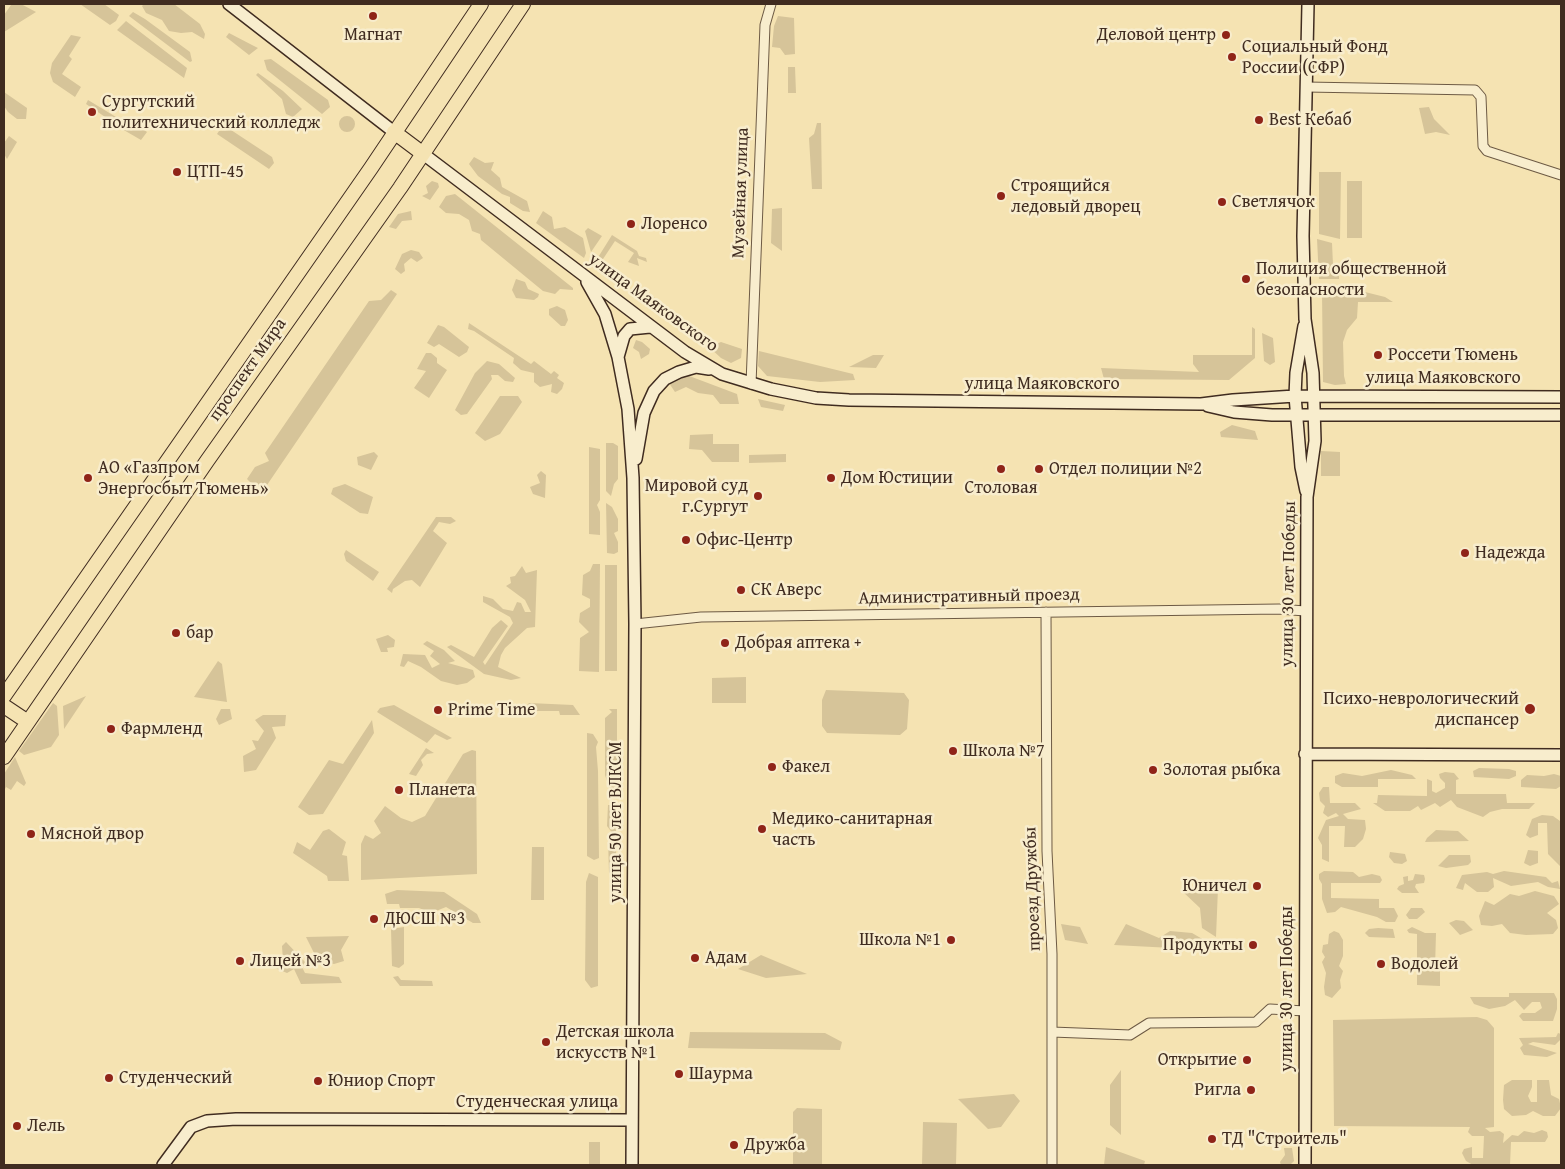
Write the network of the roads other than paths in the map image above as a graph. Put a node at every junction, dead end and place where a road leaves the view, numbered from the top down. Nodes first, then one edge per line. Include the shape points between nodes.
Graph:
1 (229, 4) edge
2 (481, 4) edge
3 (523, 4) edge
4 (771, 4) edge
5 (1308, 4) edge
6 (1306, 88) junction
7 (394, 132) junction
8 (422, 153) junction
9 (1561, 176) edge
10 (584, 276) junction
11 (1305, 319) junction
12 (650, 326) junction
13 (618, 357) junction
14 (711, 369) junction
15 (750, 384) junction
16 (1295, 396) junction
17 (1313, 397) junction
18 (1561, 397) edge
19 (1201, 404) junction
20 (1296, 415) junction
21 (1314, 415) junction
22 (1561, 415) edge
23 (633, 478) junction
24 (1307, 497) junction
25 (1305, 611) junction
26 (1046, 612) junction
27 (635, 624) junction
28 (4, 696) edge
29 (4, 706) edge
30 (28, 722) junction
31 (1304, 754) junction
32 (1561, 755) edge
33 (4, 757) edge
34 (1305, 1011) junction
35 (1052, 1032) junction
36 (632, 1120) junction
37 (163, 1165) edge
38 (632, 1165) edge
39 (1052, 1165) edge
40 (1305, 1165) edge

1 - 7 main road, улица Маяковского
2 - 7 main road, проспект Мира
3 - 8 main road, проспект Мира
4 - 15 street, Музейная улица via 765,25
5 - 6 main road, улица 30 лет Победы
6 - 9 street via 1475,90 1481,97 1483,146 1488,151
6 - 11 main road, улица 30 лет Победы
7 - 8 main road, улица Маяковского
7 - 28 main road, проспект Мира
8 - 10 main road, улица Маяковского
8 - 30 main road, проспект Мира
10 - 12 main road, улица Маяковского
10 - 13 main road, улица 50 лет ВЛКСМ via 605,314
11 - 16 main road
11 - 17 main road, улица 30 лет Победы
12 - 13 main road, улица 50 лет ВЛКСМ via 630,329 624,336
12 - 14 main road, улица Маяковского
13 - 23 main road, улица 50 лет ВЛКСМ via 628,409
14 - 15 main road, улица Маяковского
14 - 23 main road, улица 50 лет ВЛКСМ via 696,367 679,372 654,390 644,413
15 - 19 main road, улица Маяковского via 816,398 849,400
16 - 17 main road, улица Маяковского
16 - 19 main road, улица Маяковского
16 - 20 main road
17 - 18 main road, улица Маяковского
17 - 21 main road, улица 30 лет Победы
19 - 20 main road, улица Маяковского via 1234,412
20 - 21 main road, улица Маяковского
20 - 24 main road
21 - 22 main road, улица Маяковского
21 - 24 main road, улица 30 лет Победы via 1314,449
23 - 27 main road, улица 50 лет ВЛКСМ
24 - 25 main road, улица 30 лет Победы
25 - 26 street, Административный проезд
25 - 31 main road, улица 30 лет Победы
26 - 27 street, Административный проезд via 701,617
26 - 35 street, проезд Дружбы
27 - 36 main road, улица 50 лет ВЛКСМ
29 - 30 main road
30 - 33 main road, проспект Мира
31 - 32 main road
31 - 34 main road, улица 30 лет Победы
34 - 35 street via 1270,1009 1256,1022 1149,1023 1130,1035
34 - 40 main road, улица 30 лет Победы
35 - 39 street, проезд Дружбы
36 - 37 main road, Студенческая улица via 207,1121 191,1127
36 - 38 main road, улица 50 лет ВЛКСМ

